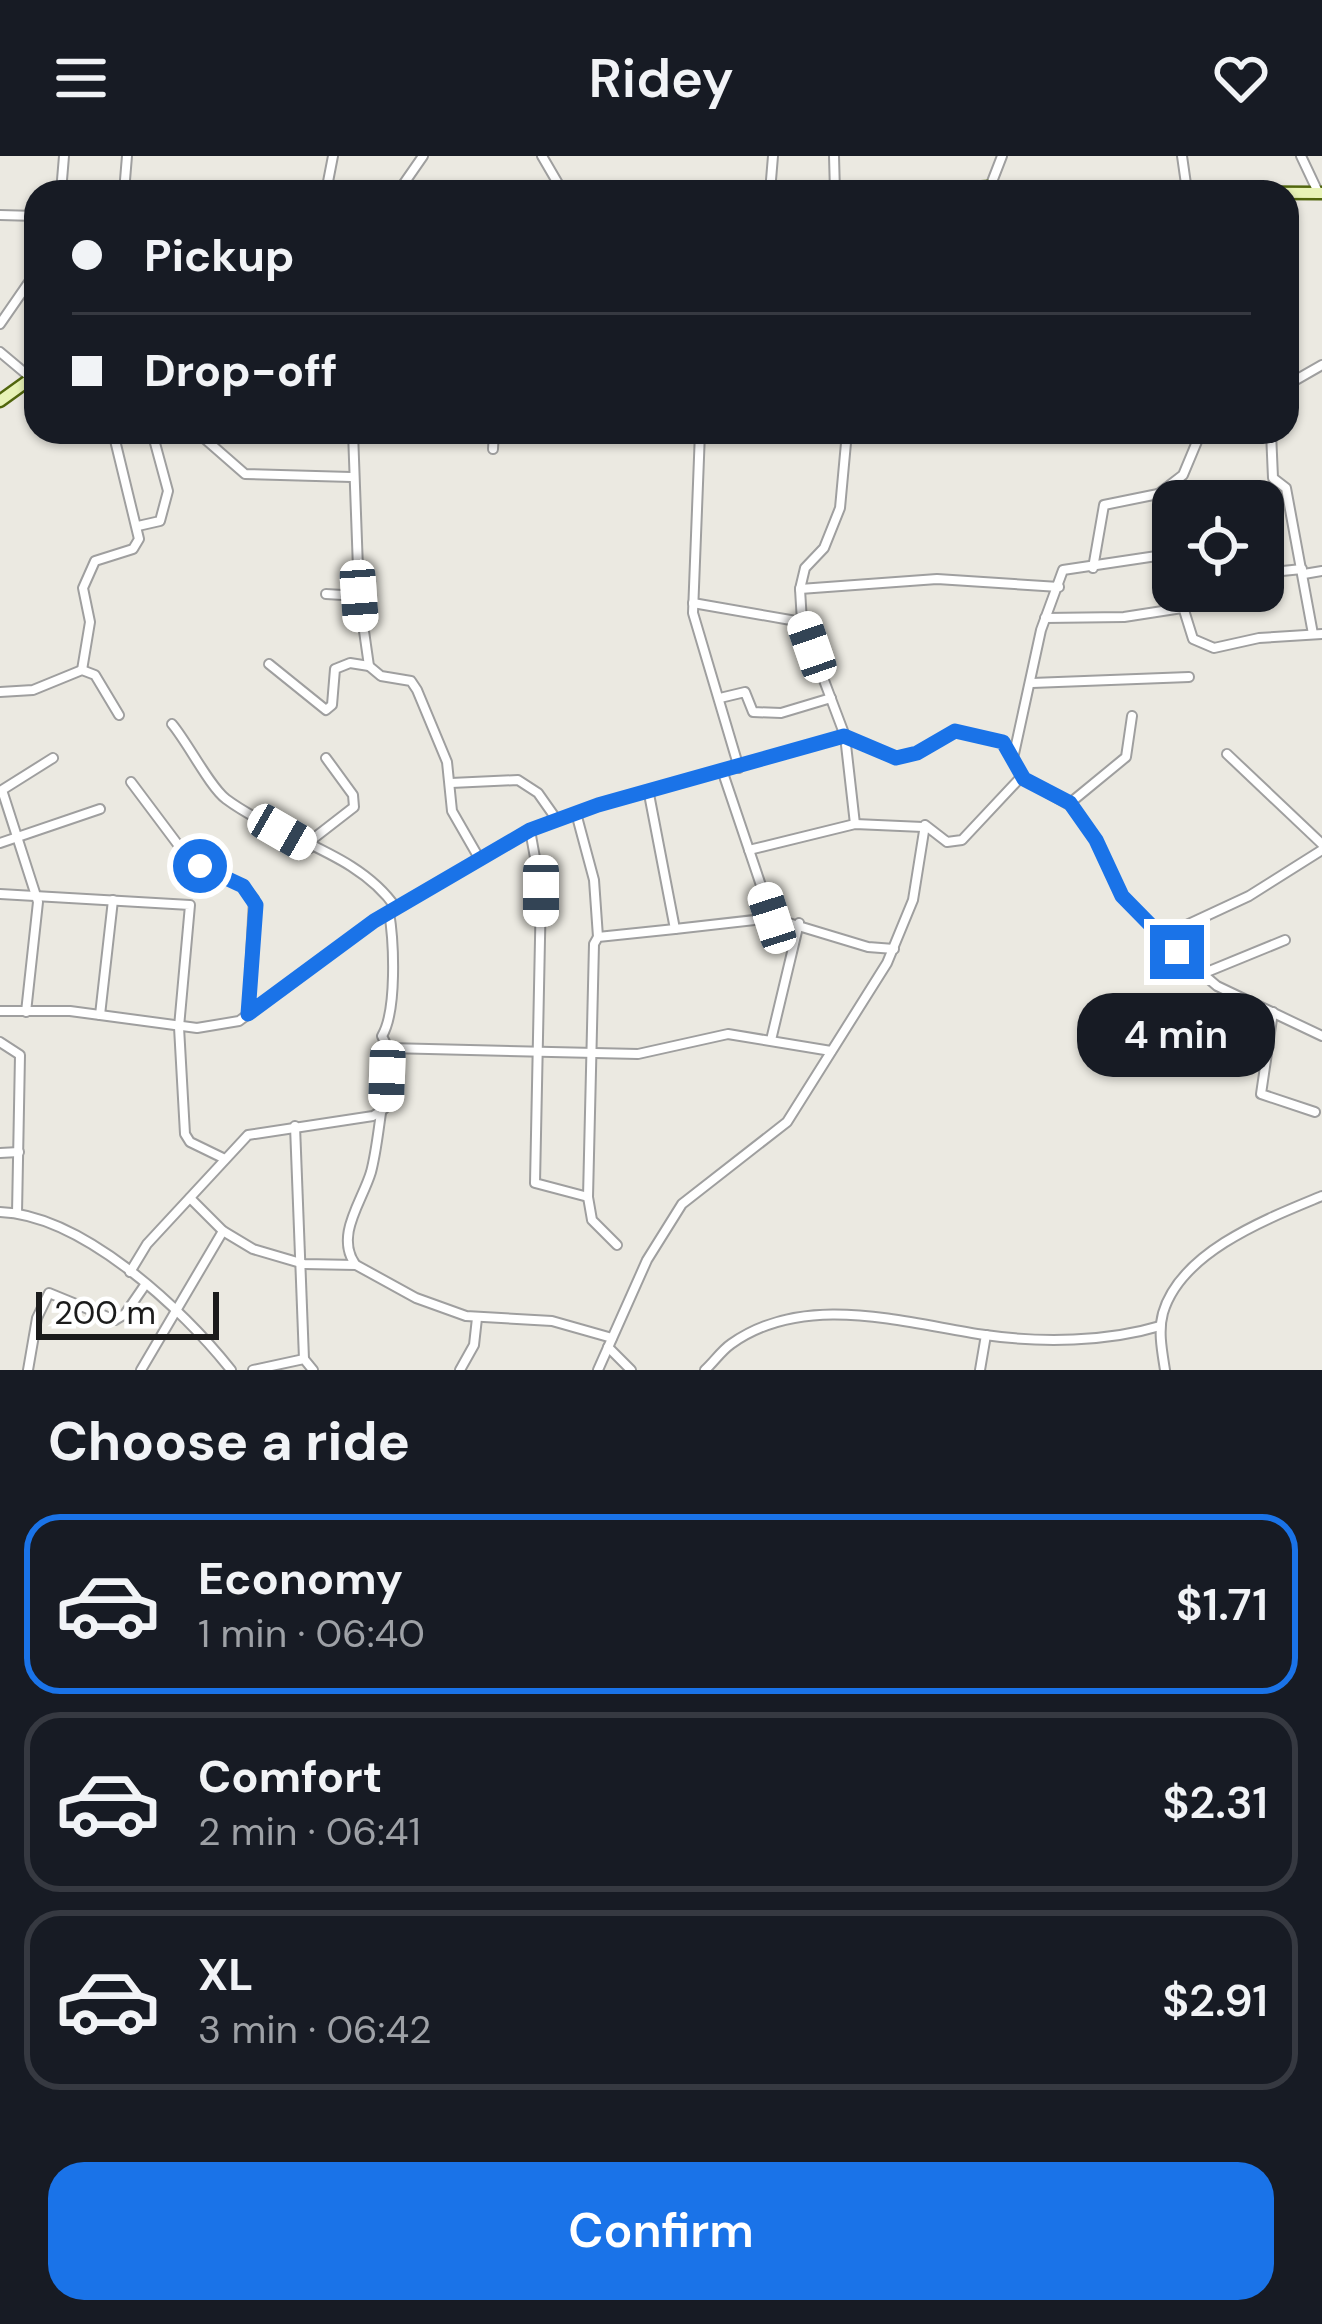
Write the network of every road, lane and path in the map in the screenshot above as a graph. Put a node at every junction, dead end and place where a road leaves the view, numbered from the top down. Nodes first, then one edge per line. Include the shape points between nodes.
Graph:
1 (1300, 156) edge
2 (1320, 193) edge
3 (24, 289) edge
4 (0, 324) edge
5 (116, 444) edge
6 (154, 444) edge
7 (212, 444) edge
8 (352, 444) edge
9 (493, 444) edge
10 (699, 444) edge
11 (846, 444) edge
12 (1196, 444) edge
13 (1272, 444) edge
14 (493, 449) dead end
15 (351, 477) junction
16 (1178, 480) edge
17 (1152, 495) edge
18 (138, 526) junction
19 (1152, 557) edge
20 (1093, 568) junction
21 (1322, 571) edge
22 (1284, 572) edge
23 (1303, 572) junction
24 (1059, 587) junction
25 (800, 589) junction
26 (326, 594) dead end
27 (359, 596) junction
28 (692, 603) junction
29 (1156, 612) edge
30 (1183, 612) edge
31 (1045, 618) junction
32 (802, 622) junction
33 (1317, 634) edge
34 (268, 664) dead end
35 (369, 666) junction
36 (82, 670) junction
37 (1190, 677) dead end
38 (1032, 683) junction
39 (0, 692) edge
40 (721, 698) junction
41 (831, 698) junction
42 (119, 716) dead end
43 (1132, 716) dead end
44 (172, 724) dead end
45 (844, 736) junction
46 (1227, 754) dead end
47 (1013, 756) junction
48 (53, 758) dead end
49 (326, 758) dead end
50 (739, 768) junction
51 (723, 773) junction
52 (1022, 776) junction
53 (130, 782) dead end
54 (451, 783) junction
55 (649, 794) junction
56 (1070, 803) junction
57 (100, 809) dead end
58 (576, 813) junction
59 (557, 820) junction
60 (855, 824) junction
61 (923, 827) junction
62 (530, 830) junction
63 (16, 838) junction
64 (0, 843) edge
65 (1322, 847) edge
66 (310, 848) junction
67 (749, 850) junction
68 (479, 858) junction
69 (0, 894) edge
70 (36, 896) junction
71 (113, 900) junction
72 (393, 910) junction
73 (772, 918) junction
74 (800, 923) junction
75 (675, 929) junction
76 (598, 937) junction
77 (1163, 937) junction
78 (1285, 940) dead end
79 (894, 949) junction
80 (1202, 974) junction
81 (0, 1011) edge
82 (26, 1012) junction
83 (1274, 1012) junction
84 (248, 1014) junction
85 (100, 1015) junction
86 (179, 1027) junction
87 (1322, 1036) edge
88 (771, 1040) junction
89 (0, 1042) edge
90 (388, 1048) junction
91 (831, 1051) junction
92 (542, 1053) junction
93 (592, 1055) junction
94 (381, 1112) junction
95 (1315, 1112) dead end
96 (295, 1126) junction
97 (19, 1152) junction
98 (0, 1153) edge
99 (225, 1160) junction
100 (1322, 1196) edge
101 (588, 1197) junction
102 (190, 1198) junction
103 (0, 1212) edge
104 (17, 1213) junction
105 (223, 1232) junction
106 (617, 1245) dead end
107 (304, 1264) junction
108 (356, 1265) junction
109 (130, 1272) junction
110 (145, 1285) junction
111 (172, 1311) junction
112 (477, 1318) junction
113 (1160, 1326) junction
114 (986, 1335) junction
115 (610, 1342) junction
116 (304, 1359) junction
117 (28, 1370) edge
118 (141, 1370) edge
119 (232, 1370) edge
120 (253, 1370) edge
121 (313, 1370) edge
122 (460, 1370) edge
123 (598, 1370) edge
124 (631, 1370) edge
125 (705, 1370) edge
126 (980, 1370) edge
127 (1165, 1370) edge

1 - 2 street
3 - 4 street
5 - 18 street
6 - 18 street via 167,506 160,521
7 - 15 street via 251,476
8 - 15 street
9 - 14 street
10 - 28 street
11 - 25 street via 840,508
12 - 16 street
13 - 23 street via 1273,478 1286,486
15 - 27 street
17 - 20 street via 1103,505
18 - 36 street via 136,547 96,560 84,584 90,622
19 - 20 street
20 - 24 street via 1066,568
21 - 23 street
22 - 23 street
23 - 33 street
24 - 25 street via 937,579
24 - 31 street
25 - 32 street
26 - 27 street
27 - 35 street
28 - 32 street
28 - 40 street
29 - 31 street
30 - 33 street via 1193,639 1210,648
31 - 38 street
32 - 41 street
34 - 35 street via 326,710 335,670
35 - 54 street via 414,685
36 - 39 street via 33,690
36 - 42 street via 95,675
37 - 38 street
38 - 47 street
40 - 41 street via 746,692 753,712 773,714
40 - 50 street
41 - 45 street
43 - 56 street via 1126,757
44 - 66 street via 226,799
45 - 47 street via 896,758 946,733 988,735
45 - 50 street
45 - 60 street
46 - 65 street
47 - 52 street
48 - 63 street via 2,790
49 - 66 street via 354,807
50 - 51 street
51 - 55 street
51 - 67 street
52 - 56 street
52 - 61 street via 962,840 947,842
53 - 84 street via 188,858 254,899
54 - 59 street via 518,780
54 - 68 street via 457,825
55 - 58 street
55 - 75 street
56 - 77 street via 1122,896
57 - 63 street
58 - 59 street
58 - 76 street via 594,880
59 - 62 street
60 - 61 street
60 - 67 street
61 - 79 street via 915,892
62 - 68 street
62 - 92 street via 541,891
63 - 64 street
63 - 70 street
65 - 77 street via 1249,896
66 - 72 street via 366,872
67 - 73 street
68 - 72 street
69 - 70 street
70 - 71 street
70 - 82 street
71 - 85 street
71 - 86 street via 190,904
72 - 84 street
72 - 90 street via 390,1018 382,1036
73 - 74 street
73 - 75 street
74 - 79 street
74 - 88 street
75 - 76 street
76 - 93 street
77 - 80 street
78 - 80 street
79 - 91 street
80 - 83 street
81 - 82 street
82 - 85 street
83 - 87 street
83 - 95 street via 1262,1094
84 - 86 street via 220,1026
85 - 86 street
86 - 99 street via 185,1134
88 - 91 street
88 - 93 street via 728,1034 638,1054
89 - 97 street via 20,1055
90 - 92 street
90 - 94 street
91 - 115 street via 782,1127 682,1204
92 - 93 street
92 - 101 street via 536,1183
93 - 101 street
94 - 96 street
94 - 108 street via 348,1232
96 - 99 street via 248,1135
96 - 107 street
97 - 98 street
97 - 104 street
99 - 102 street
100 - 113 street via 1201,1261 1172,1293
101 - 106 street via 592,1220
102 - 105 street
102 - 109 street
103 - 104 street
104 - 109 street via 77,1235
105 - 107 street
105 - 111 street
107 - 108 street
107 - 116 street
108 - 112 street via 416,1298
109 - 110 street
110 - 111 street
110 - 117 street via 115,1320 49,1293
111 - 118 street
111 - 119 street
112 - 115 street via 552,1321
112 - 122 street
113 - 114 street via 1114,1339
113 - 127 street
114 - 125 street via 869,1314 796,1320 738,1340
114 - 126 street
115 - 123 street
115 - 124 street
116 - 120 street
116 - 121 street

